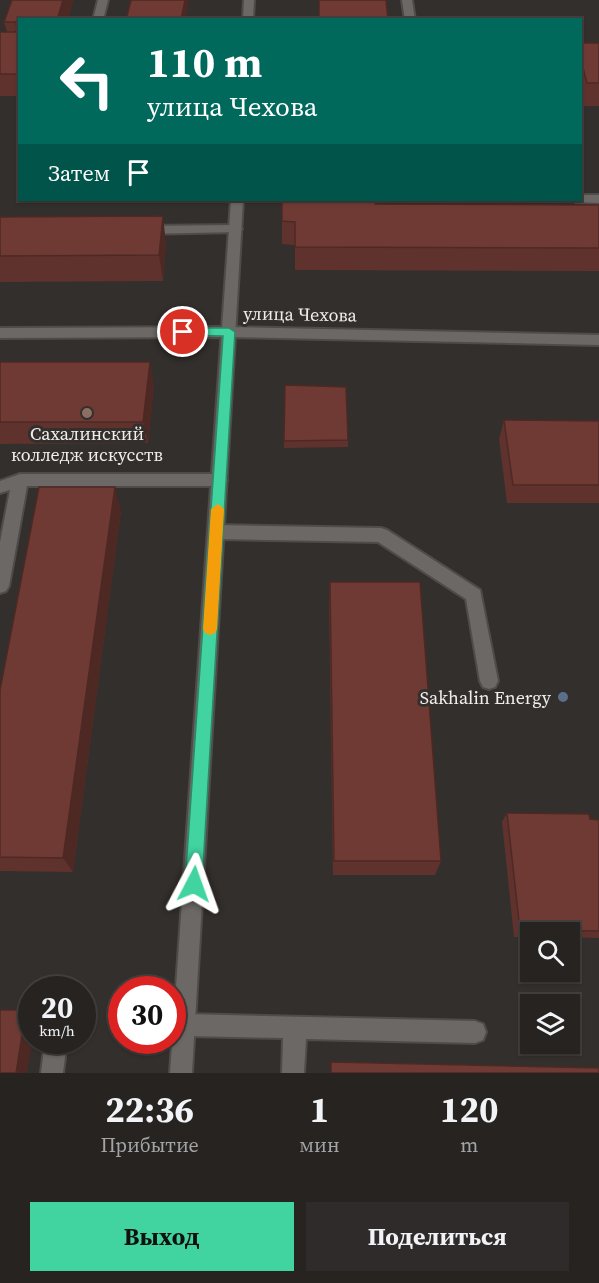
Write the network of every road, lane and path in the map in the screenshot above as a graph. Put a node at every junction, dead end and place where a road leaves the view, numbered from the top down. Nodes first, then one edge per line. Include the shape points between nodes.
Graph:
1 (103, 0) edge
2 (249, 0) edge
3 (407, 0) edge
4 (98, 18) edge
5 (248, 18) edge
6 (410, 18) edge
7 (582, 199) edge
8 (599, 199) edge
9 (237, 201) edge
10 (235, 229) junction
11 (131, 230) edge
12 (229, 332) junction
13 (0, 333) edge
14 (599, 340) edge
15 (20, 480) junction
16 (219, 480) junction
17 (0, 488) edge
18 (216, 532) junction
19 (0, 586) edge
20 (489, 681) dead end
21 (186, 1009) edge
22 (186, 1025) edge
23 (295, 1028) junction
24 (475, 1032) dead end
25 (54, 1054) edge
26 (183, 1054) edge
27 (52, 1073) edge
28 (181, 1073) edge
29 (293, 1073) edge

1 - 4 street
2 - 5 street
3 - 6 street
7 - 8 street
9 - 10 street
10 - 11 street
10 - 12 street
12 - 13 street, улица Чехова
12 - 14 street, улица Чехова
12 - 16 street
15 - 16 street
15 - 17 street
15 - 19 street
16 - 18 street
18 - 20 street via 381,536 474,595
18 - 21 street
22 - 23 street
23 - 24 street
23 - 29 street
25 - 27 street
26 - 28 street

